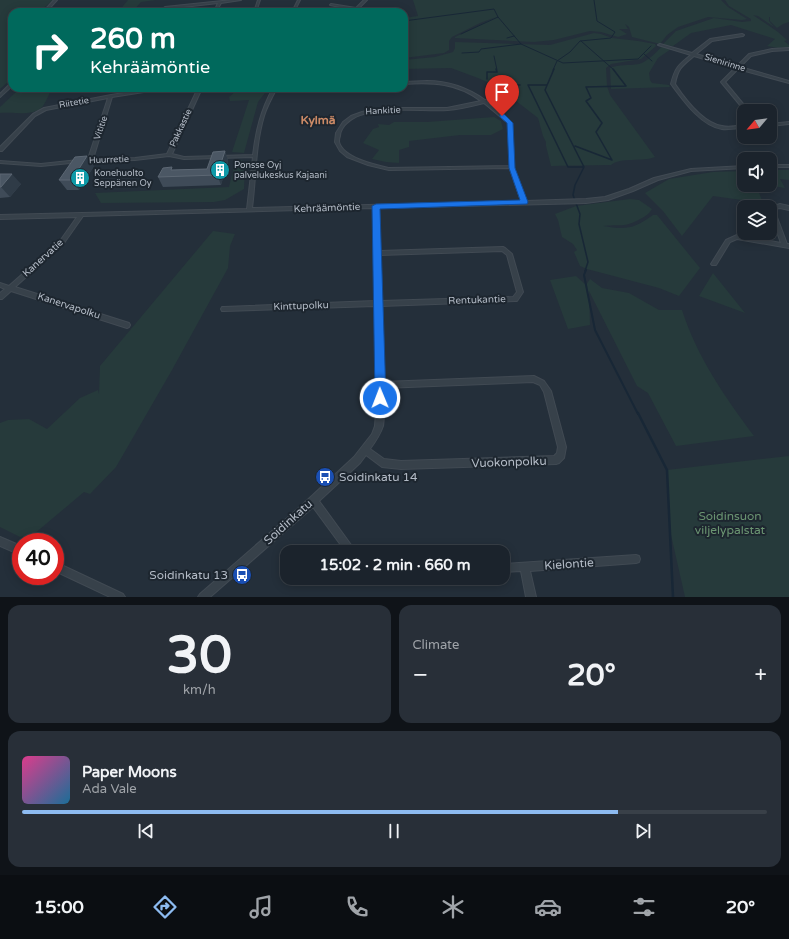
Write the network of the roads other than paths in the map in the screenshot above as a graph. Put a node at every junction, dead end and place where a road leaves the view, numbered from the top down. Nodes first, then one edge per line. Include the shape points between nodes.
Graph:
1 (56, 0) edge
2 (240, 0) edge
3 (366, 0) edge
4 (220, 2) junction
5 (331, 5) dead end
6 (48, 8) edge
7 (165, 8) edge
8 (217, 8) edge
9 (350, 8) edge
10 (358, 8) edge
11 (742, 35) dead end
12 (660, 45) dead end
13 (789, 49) edge
14 (694, 54) junction
15 (737, 66) junction
16 (789, 82) edge
17 (408, 83) edge
18 (8, 88) edge
19 (137, 92) edge
20 (198, 92) edge
21 (273, 92) edge
22 (0, 96) edge
23 (111, 96) junction
24 (486, 101) junction
25 (741, 104) edge
26 (789, 123) edge
27 (777, 124) edge
28 (737, 126) edge
29 (0, 150) edge
30 (169, 155) junction
31 (254, 156) junction
32 (90, 160) junction
33 (0, 162) edge
34 (777, 166) edge
35 (789, 166) edge
36 (737, 167) edge
37 (512, 168) junction
38 (524, 202) junction
39 (376, 206) junction
40 (789, 208) edge
41 (249, 210) junction
42 (80, 215) junction
43 (0, 216) edge
44 (787, 246) edge
45 (377, 253) junction
46 (714, 264) dead end
47 (0, 285) edge
48 (10, 288) junction
49 (0, 297) edge
50 (378, 303) junction
51 (224, 309) dead end
52 (127, 325) dead end
53 (380, 385) junction
54 (366, 450) junction
55 (313, 500) junction
56 (0, 541) edge
57 (346, 545) edge
58 (12, 547) edge
59 (636, 560) dead end
60 (525, 566) junction
61 (510, 567) edge
62 (64, 570) edge
63 (120, 597) edge
64 (203, 597) edge
65 (531, 597) edge

1 - 6 street
2 - 4 street
3 - 10 street
4 - 7 street
4 - 8 street
5 - 9 street
11 - 14 street via 711,40
12 - 14 street, Sienirinne
13 - 15 street via 750,55
14 - 15 street, Sienirinne
14 - 28 street via 680,65 674,75 673,84 684,99 711,123 718,127
15 - 16 street, Sienirinne
15 - 25 street via 723,82
17 - 24 street via 442,83 476,94
18 - 22 street
19 - 23 street, Riitetie
20 - 30 street, Pakkastie
21 - 31 street via 263,112
23 - 29 street, Riitetie via 45,109 34,115
23 - 32 street, Vititie
24 - 37 street via 510,123
24 - 37 street, Hankitie via 447,109 360,112 344,123 338,133 338,146 353,157 389,169
26 - 27 street
30 - 31 street, Pakkastie via 184,158
30 - 32 street, Huurretie
31 - 41 street
32 - 33 street, Huurretie via 41,165
34 - 35 street
36 - 38 street, Kehräämöntie via 678,172 606,199
37 - 38 street
38 - 39 street, Kehräämöntie
39 - 41 street, Kehräämöntie
39 - 45 street, Soidinkatu
40 - 44 street via 780,206 773,208 772,212
41 - 42 street, Kehräämöntie
42 - 43 street, Kehräämöntie
42 - 48 street, Kanervatie via 62,242
44 - 46 street via 736,237 728,241
45 - 50 street, Soidinkatu
45 - 50 street, Rentukantie via 503,249 509,254 520,292 515,299
47 - 48 street, Kanervapolku
48 - 49 street, Kanervatie
48 - 52 street, Kanervapolku
50 - 51 street, Kinttupolku
50 - 53 street, Soidinkatu
53 - 54 street, Soidinkatu via 379,426
53 - 54 street, Vuokonpolku via 534,379 542,383 547,391 562,447 561,455 556,460 401,465 382,463
54 - 55 street, Soidinkatu
55 - 57 street
55 - 64 street, Soidinkatu
56 - 58 street
59 - 60 street, Kielontie
60 - 61 street, Kielontie
60 - 65 street
62 - 63 street

